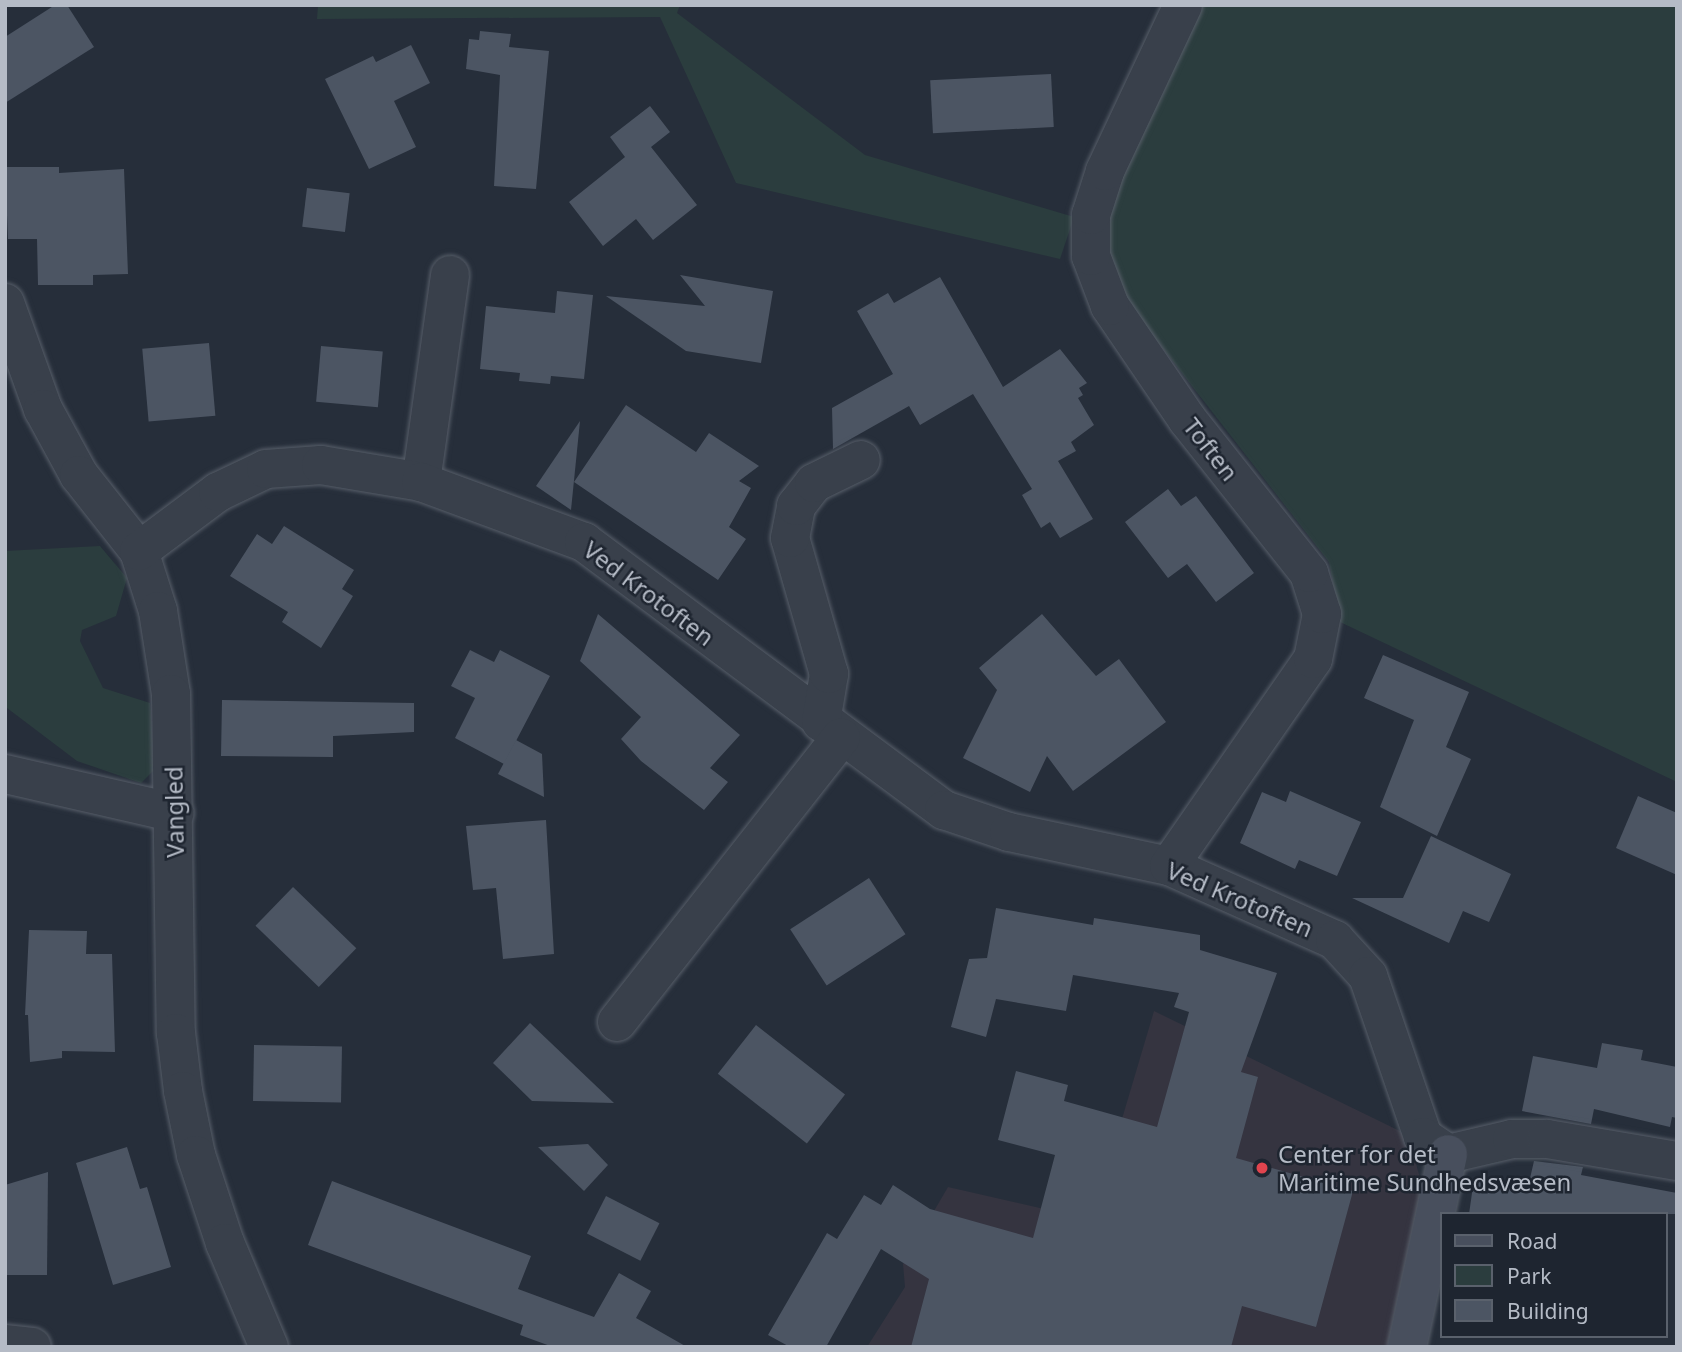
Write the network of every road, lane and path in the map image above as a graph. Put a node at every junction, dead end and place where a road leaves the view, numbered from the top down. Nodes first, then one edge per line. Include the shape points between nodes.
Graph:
1 (1183, 5) edge
2 (450, 275) dead end
3 (5, 303) edge
4 (861, 460) dead end
5 (421, 482) junction
6 (139, 551) junction
7 (831, 730) junction
8 (5, 774) edge
9 (175, 813) junction
10 (1169, 866) junction
11 (617, 1022) dead end
12 (1448, 1154) junction
13 (1677, 1161) edge
14 (5, 1344) edge
15 (32, 1347) edge
16 (270, 1347) edge
17 (1407, 1347) edge

1 - 10 street, Toften via 1105,171 1091,215 1091,256 1110,306 1187,419 1309,573 1322,614 1313,659
2 - 5 street
3 - 6 street, Vangled via 43,409 73,464
4 - 7 street via 814,483 796,506 790,538 829,674
5 - 6 street, Ved Krotoften via 321,464 266,468 218,492
5 - 7 street, Ved Krotoften via 584,542
6 - 9 street, Vangled via 159,611 171,694
7 - 10 street, Ved Krotoften via 944,810 1009,832
7 - 11 street
8 - 9 street
9 - 16 street, Vangled via 176,1034 183,1091 196,1155 225,1243
10 - 12 street, Ved Krotoften via 1335,940 1368,976 1423,1137
12 - 13 street via 1512,1139 1547,1139
12 - 17 street
14 - 15 street

